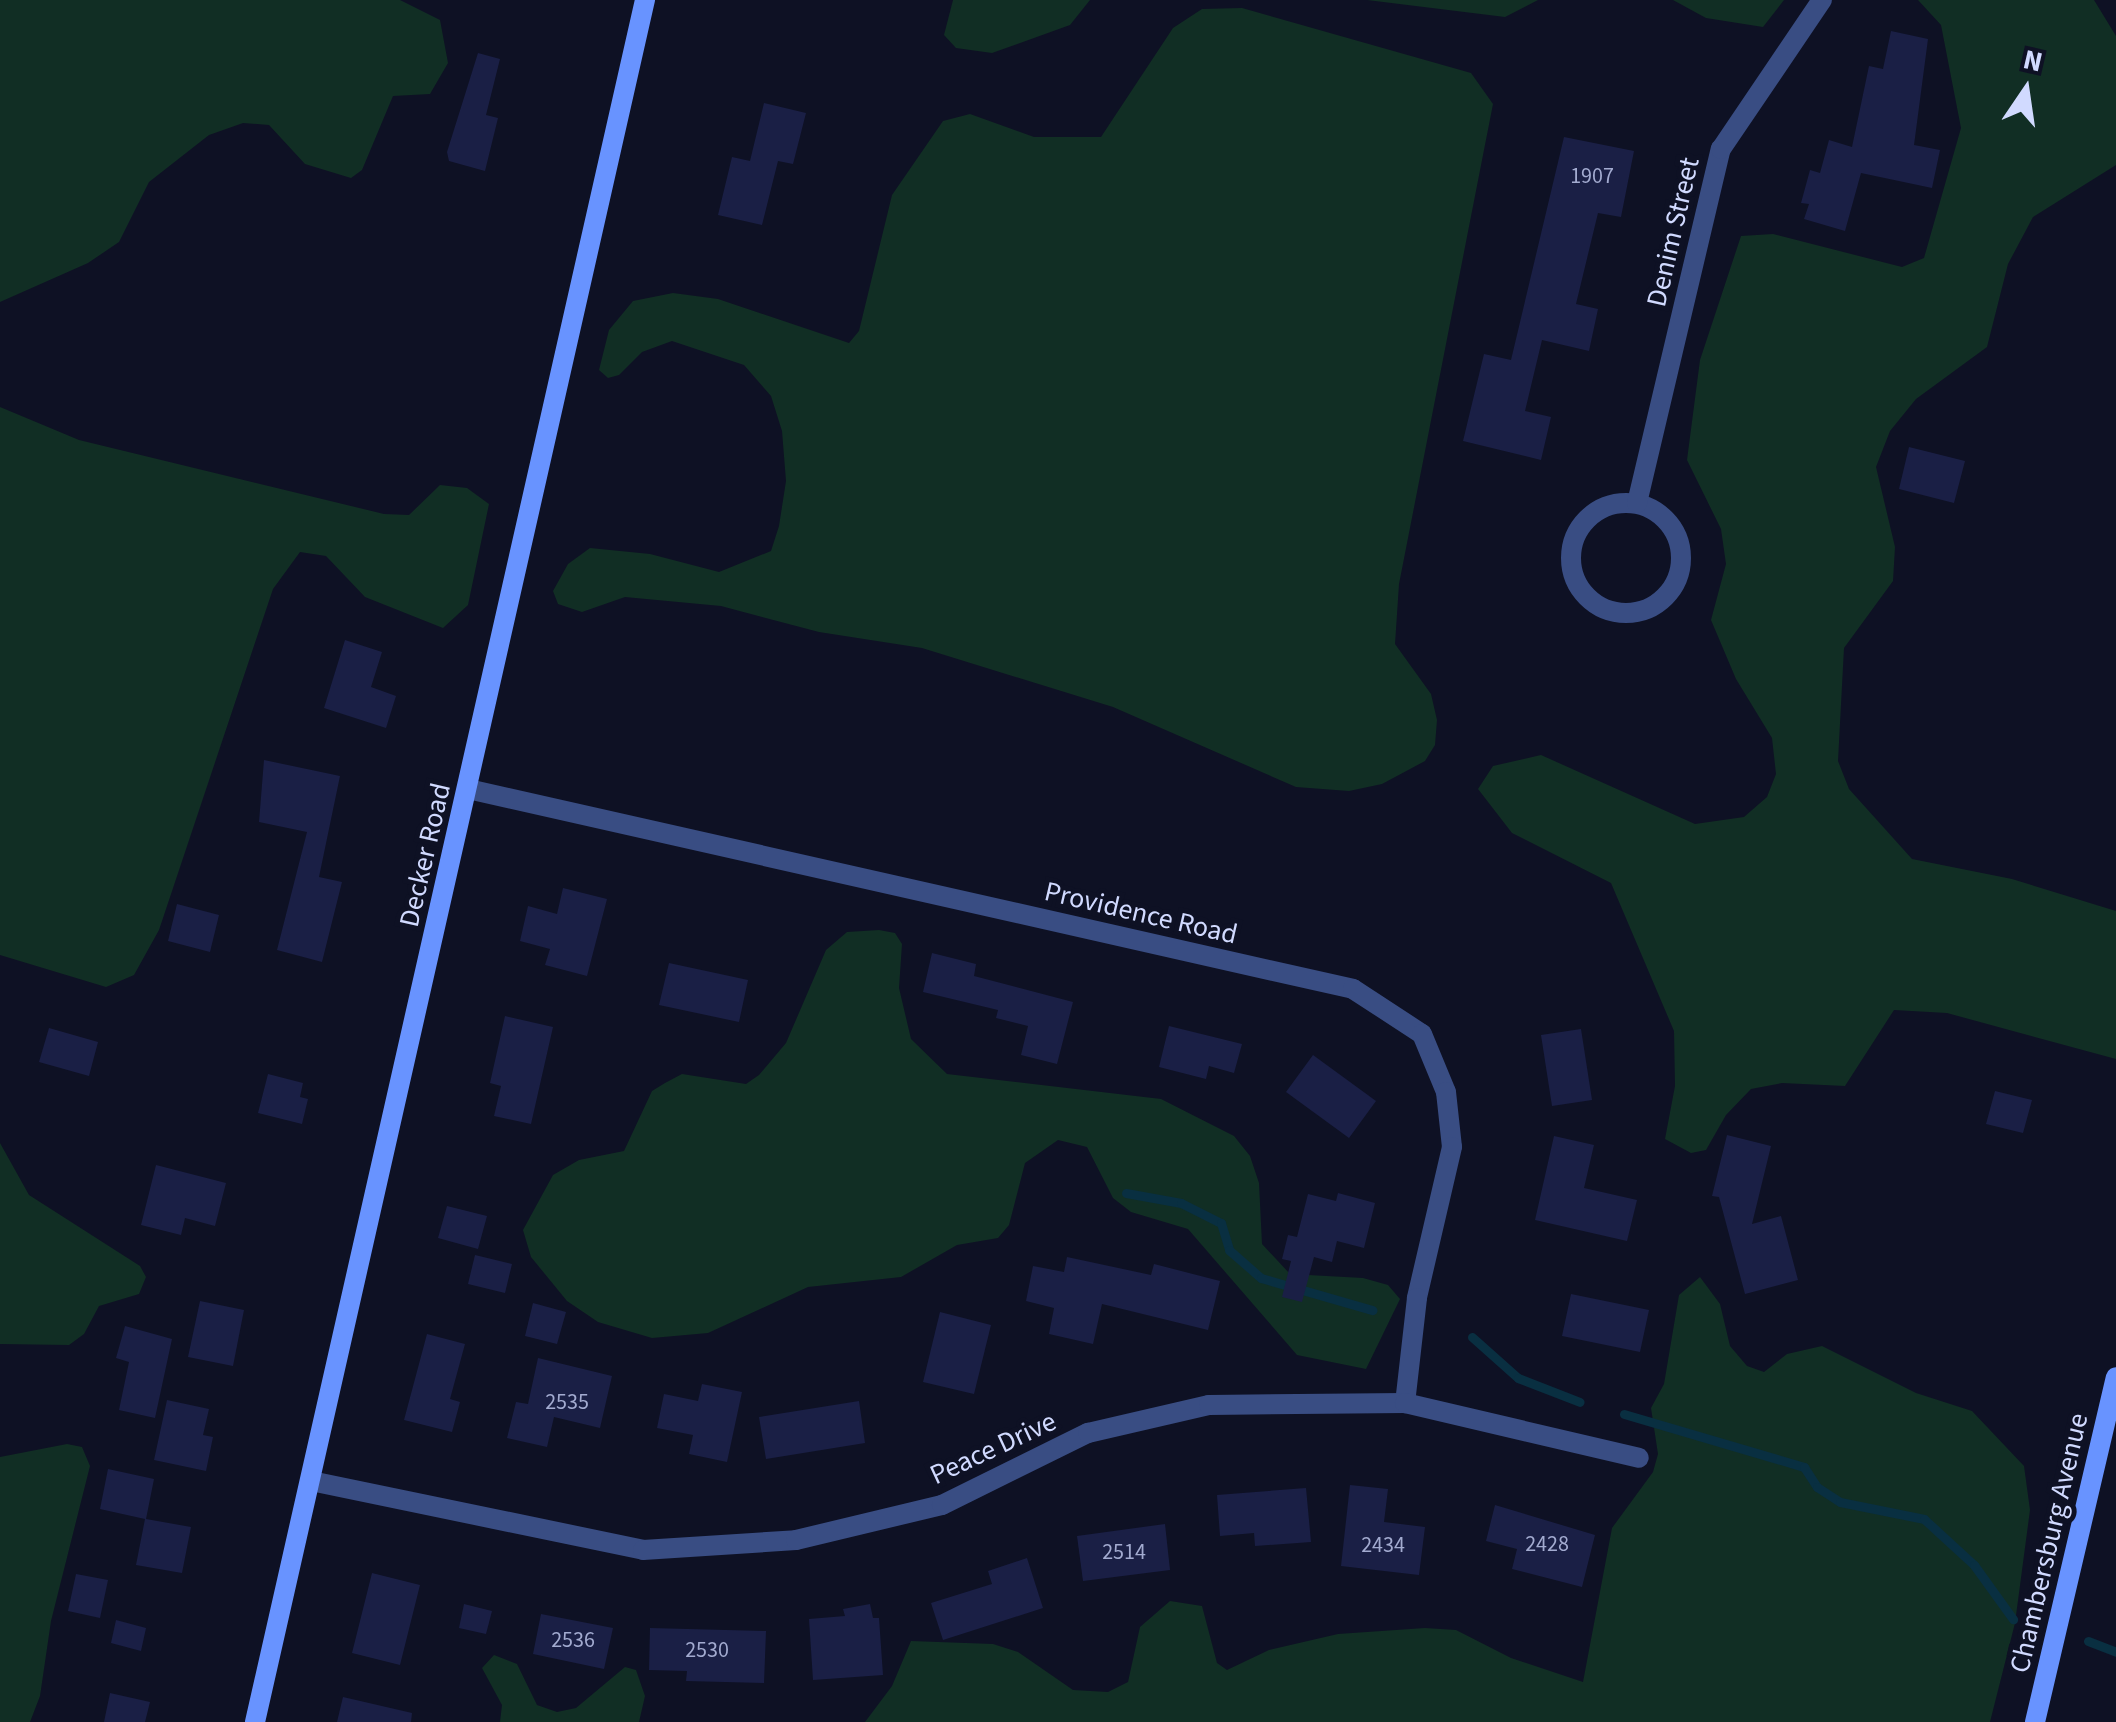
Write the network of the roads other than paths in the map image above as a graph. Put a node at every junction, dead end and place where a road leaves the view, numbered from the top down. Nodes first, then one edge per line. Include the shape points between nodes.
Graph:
1 (645, 0) edge
2 (1822, 0) edge
3 (1637, 504) junction
4 (468, 789) junction
5 (2116, 1377) edge
6 (1405, 1403) junction
7 (1639, 1458) dead end
8 (311, 1481) junction
9 (255, 1722) edge
10 (2034, 1722) edge

1 - 4 street, Decker Road
2 - 3 street, Denim Street via 1721,149
3 - 3 street via 1600,509 1575,536 1572,574 1581,591 1610,612 1629,614 1662,602 1680,572 1678,536 1654,510
4 - 6 street, Providence Road via 1352,989 1422,1034 1446,1092 1452,1147 1417,1298
4 - 8 street, Decker Road
5 - 10 street, Chambersburg Avenue
6 - 7 street, Peace Drive
6 - 8 street, Peace Drive via 1209,1404 1088,1433 942,1506 796,1540 644,1550
8 - 9 street, Decker Road

